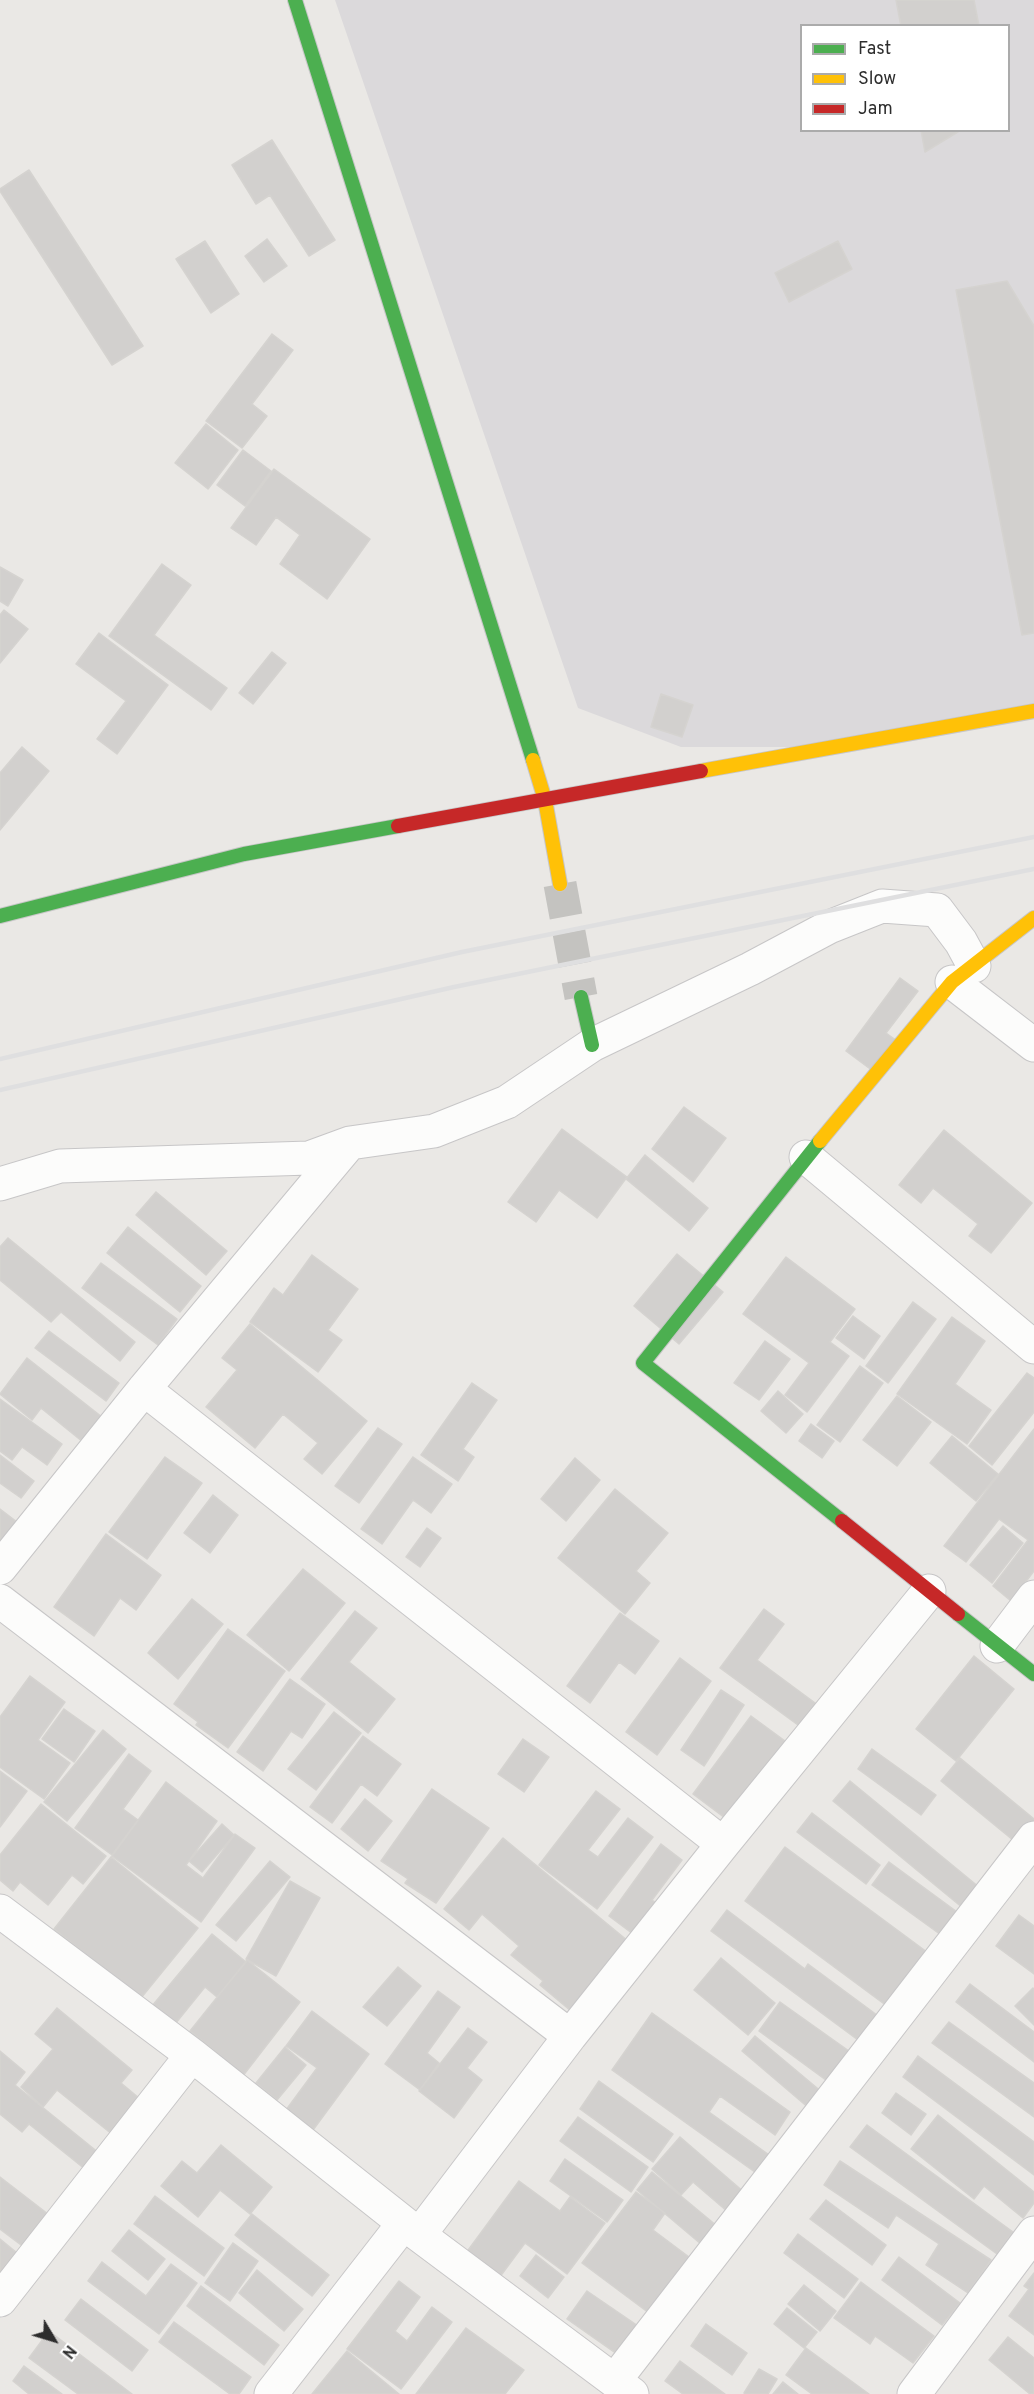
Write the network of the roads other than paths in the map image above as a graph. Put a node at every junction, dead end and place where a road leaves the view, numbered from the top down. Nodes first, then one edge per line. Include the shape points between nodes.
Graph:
1 (296, 0) edge
2 (1034, 711) edge
3 (545, 800) junction
4 (560, 884) tunnel mouth
5 (0, 916) edge
6 (1034, 918) edge
7 (963, 974) junction
8 (581, 997) tunnel mouth
9 (592, 1045) junction
10 (1034, 1045) edge
11 (350, 1143) junction
12 (806, 1158) junction
13 (0, 1184) edge
14 (1034, 1347) edge
15 (144, 1389) junction
16 (0, 1568) edge
17 (929, 1591) junction
18 (1034, 1597) edge
19 (0, 1601) edge
20 (998, 1646) junction
21 (1034, 1674) edge
22 (1034, 1838) edge
23 (723, 1844) junction
24 (1, 1912) edge
25 (570, 2036) junction
26 (192, 2055) junction
27 (411, 2229) junction
28 (1034, 2233) edge
29 (0, 2300) edge
30 (624, 2387) edge
31 (271, 2394) edge
32 (914, 2394) edge

1 - 3 street
2 - 3 street
3 - 4 street
3 - 5 street via 244,854
6 - 7 street
7 - 9 street via 961,942 937,910 882,906 829,927
7 - 10 street
7 - 12 street
8 - 9 street
9 - 11 street via 497,1107 435,1131
11 - 13 street via 309,1158 60,1166
11 - 15 street
12 - 14 street
12 - 17 street via 643,1363
15 - 16 street
15 - 23 street
17 - 20 street
17 - 23 street
18 - 20 street
19 - 25 street
20 - 21 street
22 - 30 street
23 - 25 street
24 - 26 street
25 - 27 street
26 - 27 street
26 - 29 street
27 - 30 street
27 - 31 street
28 - 32 street

